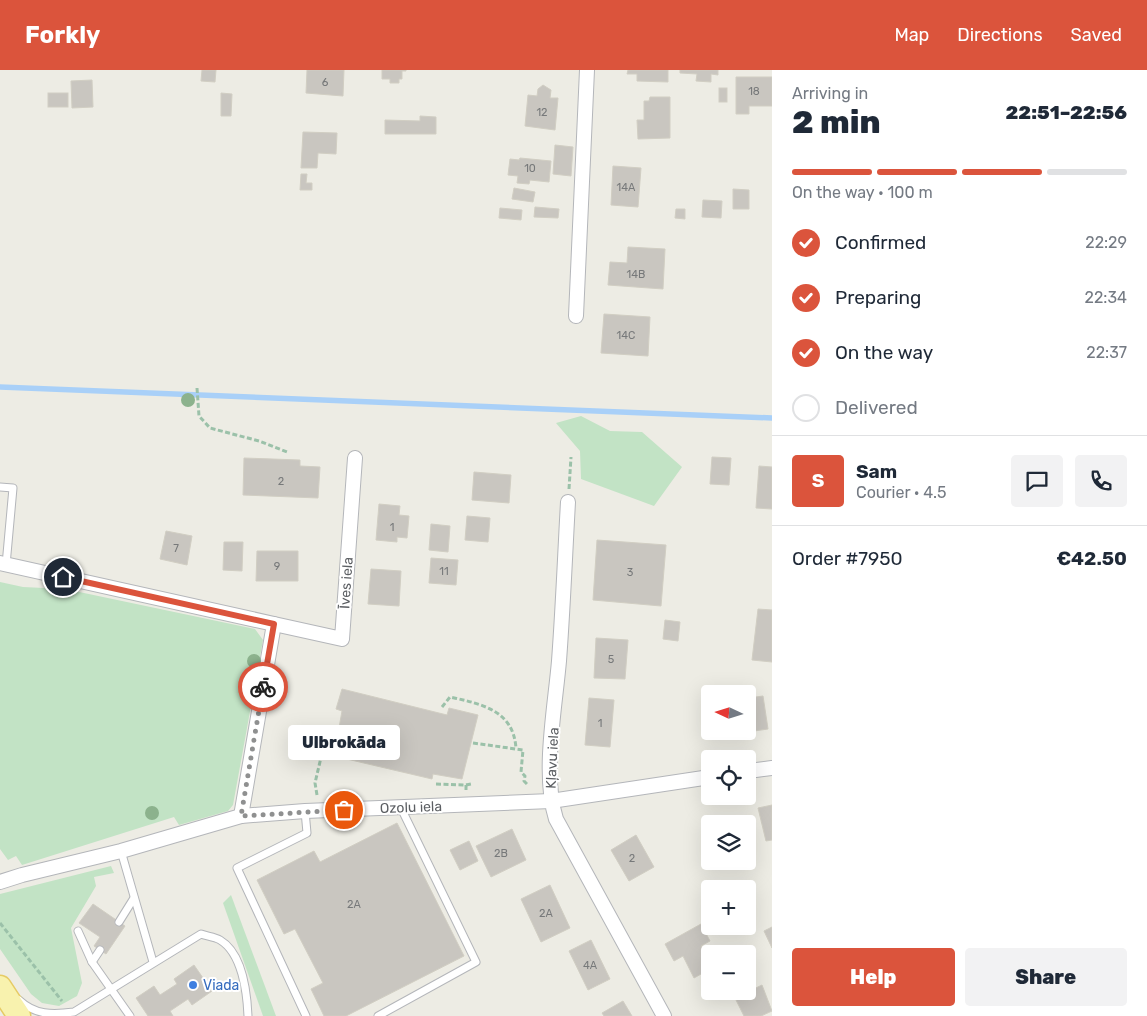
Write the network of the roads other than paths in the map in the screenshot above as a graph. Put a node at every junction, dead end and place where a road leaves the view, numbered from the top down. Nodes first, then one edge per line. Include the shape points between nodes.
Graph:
1 (587, 70) edge
2 (576, 316) dead end
3 (355, 458) dead end
4 (0, 487) edge
5 (568, 502) road end
6 (3, 564) edge
7 (274, 624) junction
8 (772, 768) edge
9 (756, 770) edge
10 (701, 778) edge
11 (550, 801) junction
12 (401, 808) junction
13 (305, 811) junction
14 (241, 816) junction
15 (121, 851) junction
16 (0, 882) edge
17 (134, 898) junction
18 (119, 922) dead end
19 (78, 930) dead end
20 (100, 950) dead end
21 (92, 962) junction
22 (153, 962) junction
23 (0, 983) edge
24 (0, 987) edge
25 (110, 990) junction
26 (73, 1014) edge
27 (20, 1016) edge
28 (130, 1016) edge
29 (248, 1016) edge
30 (306, 1016) edge
31 (378, 1016) edge
32 (664, 1016) edge

1 - 2 street
3 - 7 street, Īves iela via 342,639
4 - 6 lane via 13,488
5 - 11 street, Kļavu iela
6 - 7 street
7 - 14 street
8 - 9 street
10 - 11 street, Ozolu iela
11 - 12 street, Ozolu iela
11 - 32 street, Kļavu iela via 556,819
12 - 13 street, Ozolu iela
12 - 31 lane via 476,962
13 - 14 street, Ozolu iela
13 - 30 lane via 307,833 237,868
14 - 15 street, Ozolu iela
15 - 16 street, Ozolu iela
15 - 17 lane
17 - 18 lane
17 - 22 lane
19 - 21 lane
20 - 21 lane
21 - 25 lane
22 - 25 lane
22 - 29 lane via 200,934 219,939 234,952 248,998
23 - 26 lane via 29,1008 52,1015
24 - 27 main road
25 - 26 lane
25 - 28 lane

